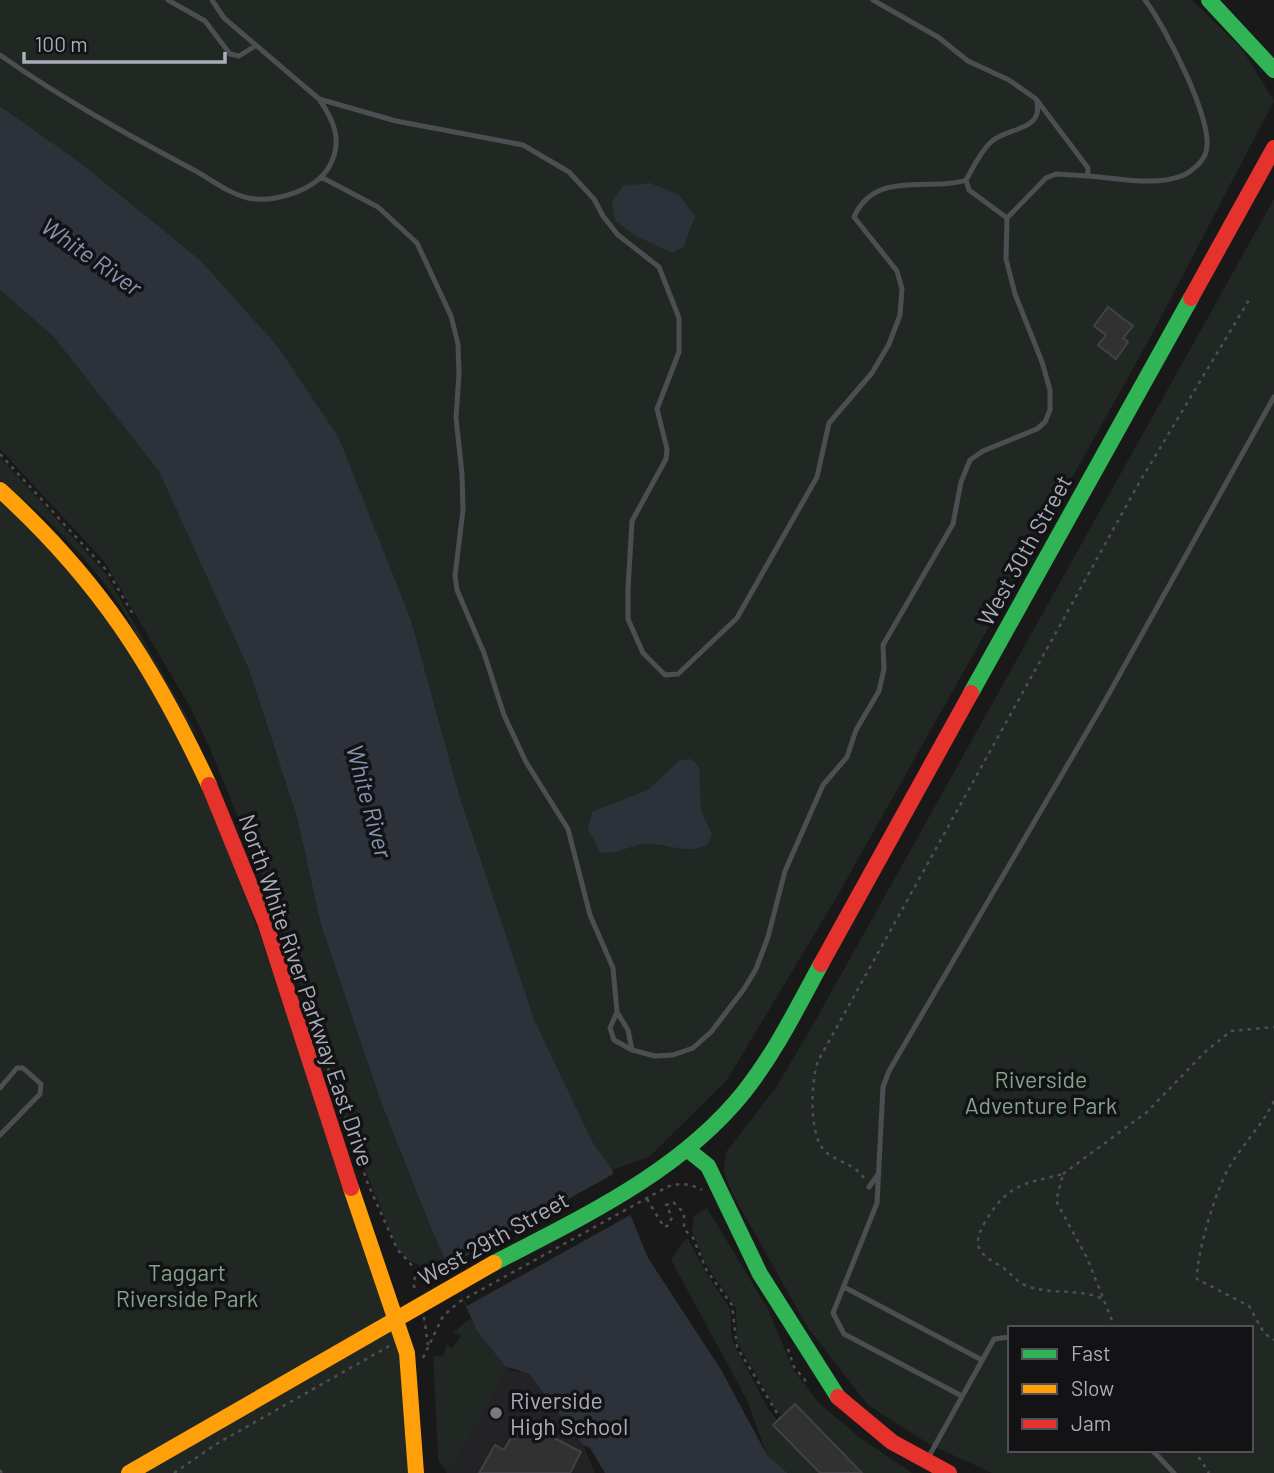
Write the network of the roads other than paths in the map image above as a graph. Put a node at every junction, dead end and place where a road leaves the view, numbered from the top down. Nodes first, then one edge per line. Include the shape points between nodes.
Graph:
1 (168, 0) edge
2 (212, 0) edge
3 (873, 0) edge
4 (1145, 0) edge
5 (1209, 0) edge
6 (255, 46) junction
7 (0, 55) edge
8 (1274, 70) edge
9 (319, 99) junction
10 (1042, 112) junction
11 (1274, 148) edge
12 (1088, 176) junction
13 (321, 177) junction
14 (965, 180) junction
15 (951, 185) junction
16 (969, 190) junction
17 (1007, 218) junction
18 (1274, 397) edge
19 (0, 490) edge
20 (814, 974) joint
21 (617, 1012) junction
22 (632, 1050) junction
23 (0, 1088) edge
24 (0, 1135) edge
25 (687, 1149) junction
26 (879, 1173) junction
27 (869, 1186) road end
28 (844, 1287) junction
29 (397, 1318) junction
30 (1008, 1338) edge
31 (982, 1360) junction
32 (962, 1396) junction
33 (1154, 1452) edge
34 (926, 1461) junction
35 (129, 1473) edge
36 (416, 1473) edge
37 (949, 1473) edge
38 (1174, 1473) edge

1 - 6 lane via 205,21 230,54 239,55
2 - 6 lane via 224,18
3 - 10 lane via 938,37 968,61 1009,80 1036,99
4 - 12 lane via 1199,102 1206,152 1186,174 1168,180
5 - 8 main road
6 - 9 lane
7 - 13 lane via 42,85 229,192 270,199
9 - 13 lane via 338,135 336,154
9 - 15 lane via 396,121 523,145 548,157 594,199 618,235 659,267 681,329 679,352 657,409 666,458 632,521 628,619 643,653 665,675 678,674 737,618 817,477 829,424 872,373 889,344 900,315 902,289 897,271 854,217 859,205 873,195 914,182
10 - 12 lane via 1088,168
10 - 14 lane via 1033,122 991,140
11 - 20 main road, West 30th Street
12 - 17 lane via 1056,174 1046,178
13 - 21 lane via 378,207 417,243 451,316 458,344 456,418 463,510 457,590 504,715 526,762 568,829 590,915 614,968
14 - 15 lane
14 - 16 lane
15 - 16 lane
16 - 17 lane
17 - 22 lane via 1006,259 1025,325 1042,362 1050,410 1037,429 970,460 953,524 883,645 879,691 856,730 847,757 823,785 785,871 757,969 693,1048 655,1056
18 - 26 lane via 889,1071 883,1087
19 - 29 main road, North White River Parkway East Drive via 68,552 112,611 205,776 260,908
20 - 25 main road, West 29th Street via 756,1077 732,1108
21 - 22 lane via 628,1030
21 - 22 lane via 610,1028 614,1040
23 - 24 lane via 23,1068 41,1084 40,1094
25 - 29 main road, West 29th Street via 640,1183
25 - 34 main road via 708,1166 760,1275 825,1383 875,1430
26 - 27 lane
26 - 28 lane via 877,1203
28 - 31 lane
28 - 32 lane via 833,1313 844,1334
29 - 35 main road, West 29th Street
29 - 36 main road via 407,1353
30 - 31 lane via 994,1339
31 - 32 lane
32 - 34 lane
33 - 38 lane
34 - 37 main road

